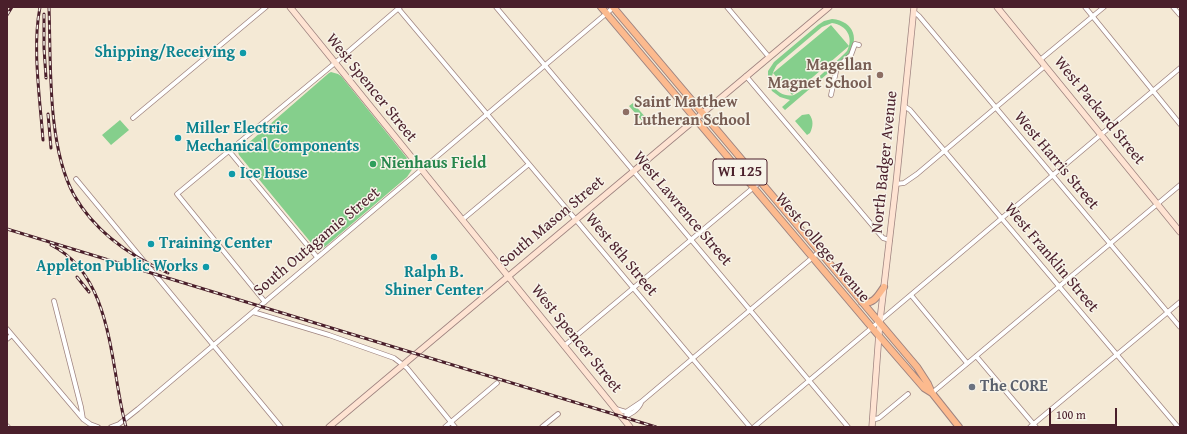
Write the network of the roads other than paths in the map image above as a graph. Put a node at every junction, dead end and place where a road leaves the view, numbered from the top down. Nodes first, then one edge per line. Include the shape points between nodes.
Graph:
1 (266, 7) edge
2 (496, 7) edge
3 (601, 7) edge
4 (727, 7) edge
5 (997, 7) edge
6 (1085, 7) edge
7 (1104, 7) edge
8 (1174, 7) edge
9 (292, 8) edge
10 (398, 8) edge
11 (826, 8) edge
12 (611, 9) edge
13 (913, 9) edge
14 (1180, 15) edge
15 (1093, 16) junction
16 (859, 45) dead end
17 (769, 57) junction
18 (1040, 60) junction
19 (335, 63) junction
20 (545, 65) junction
21 (1045, 66) junction
22 (1180, 68) edge
23 (746, 76) junction
24 (1153, 91) junction
25 (831, 95) dead end
26 (904, 106) junction
27 (995, 108) junction
28 (487, 114) junction
29 (698, 116) junction
30 (133, 118) dead end
31 (1180, 124) edge
32 (1101, 135) junction
33 (229, 151) junction
34 (944, 151) junction
35 (529, 164) junction
36 (421, 170) junction
37 (633, 170) junction
38 (1053, 175) junction
39 (76, 179) dead end
40 (760, 182) junction
41 (896, 184) junction
42 (1180, 185) edge
43 (753, 188) junction
44 (1157, 204) junction
45 (575, 219) junction
46 (1002, 219) junction
47 (462, 220) junction
48 (1180, 232) edge
49 (692, 240) junction
50 (890, 240) junction
51 (1110, 244) junction
52 (819, 252) junction
53 (318, 257) junction
54 (813, 258) junction
55 (507, 277) junction
56 (1059, 286) junction
57 (884, 287) junction
58 (633, 289) junction
59 (911, 295) junction
60 (54, 301) dead end
61 (265, 302) junction
62 (862, 302) junction
63 (1180, 302) edge
64 (751, 310) junction
65 (253, 312) junction
66 (1168, 312) junction
67 (879, 322) junction
68 (872, 327) junction
69 (1180, 327) edge
70 (7, 329) edge
71 (12, 335) junction
72 (879, 336) junction
73 (7, 339) edge
74 (213, 346) junction
75 (564, 346) junction
76 (1117, 355) junction
77 (976, 356) junction
78 (692, 359) junction
79 (405, 362) junction
80 (968, 363) junction
81 (809, 380) junction
82 (497, 383) dead end
83 (932, 393) junction
84 (908, 394) dead end
85 (641, 402) junction
86 (616, 409) junction
87 (558, 414) dead end
88 (623, 417) junction
89 (83, 419) junction
90 (872, 420) junction
91 (451, 422) junction
92 (1033, 426) edge
93 (98, 427) edge
94 (111, 427) edge
95 (281, 427) edge
96 (329, 427) edge
97 (445, 427) edge
98 (455, 427) edge
99 (542, 427) edge
100 (630, 427) edge
101 (750, 427) edge
102 (754, 427) edge
103 (848, 427) edge
104 (872, 427) edge
105 (959, 427) edge
106 (1178, 427) edge

1 - 30 street
2 - 20 street, West Lawrence Street
3 - 12 main road, West College Avenue / WI 125
4 - 17 street
5 - 18 main road, West Packard Street
6 - 15 street
7 - 15 street
8 - 14 street
9 - 19 main road, West Spencer Street
10 - 19 street
10 - 28 street, West 8th Street
11 - 17 main road, South Mason Street
12 - 20 street, South Outagamie Street
12 - 29 main road, West College Avenue / WI 125
13 - 26 main road, North Badger Avenue
13 - 27 street, West Harris Street
15 - 18 street
15 - 24 street
16 - 25 street via 855,44 851,55 837,67
17 - 23 main road, South Mason Street
18 - 21 main road, West Packard Street
19 - 33 street
19 - 36 main road, West Spencer Street
20 - 28 street, South Outagamie Street
20 - 37 street, West Lawrence Street
21 - 27 street
21 - 32 main road, West Packard Street
22 - 24 street
23 - 29 main road, South Mason Street
23 - 50 street via 883,238
24 - 31 street
24 - 32 street
26 - 34 street, West Franklin Street
26 - 41 main road, North Badger Avenue
27 - 34 street
27 - 38 street, West Harris Street
28 - 35 street, West 8th Street
28 - 36 street, South Outagamie Street
29 - 37 main road, South Mason Street
29 - 40 main road, West College Avenue / WI 125
29 - 43 main road, West College Avenue / WI 125
32 - 38 street
32 - 44 main road, West Packard Street
33 - 53 street
33 - 61 street via 177,194
34 - 41 street via 909,180
34 - 46 street, West Franklin Street
35 - 45 street, West 8th Street
35 - 47 street
36 - 47 main road, West Spencer Street
36 - 53 street, South Outagamie Street
37 - 45 main road, South Mason Street
37 - 49 street, West Lawrence Street
38 - 46 street
38 - 51 street, West Harris Street
39 - 74 street
40 - 43 street
40 - 52 main road, West College Avenue / WI 125
41 - 50 main road, North Badger Avenue
42 - 44 street
43 - 49 street
43 - 54 main road, West College Avenue / WI 125
44 - 48 main road, West Packard Street
44 - 51 street
45 - 55 main road, South Mason Street
45 - 58 street, West 8th Street
46 - 56 street, West Franklin Street
46 - 59 street
47 - 55 main road, West Spencer Street
49 - 58 street
49 - 64 street, West Lawrence Street
50 - 57 main road, North Badger Avenue
51 - 56 street
51 - 66 street, West Harris Street
52 - 54 street
52 - 62 main road, West College Avenue / WI 125
53 - 61 street, South Outagamie Street
54 - 64 street
54 - 68 main road, West College Avenue / WI 125
55 - 75 main road, West Spencer Street
55 - 79 main road, South Mason Street via 422,348 418,348
56 - 76 street, West Franklin Street
56 - 77 street
57 - 62 main road via 874,301
57 - 67 main road, North Badger Avenue
58 - 75 street
58 - 78 street, West 8th Street
59 - 67 street
59 - 80 street
60 - 89 street
61 - 65 street, South Outagamie Street
62 - 67 main road, West College Avenue / WI 125
63 - 66 street
64 - 78 street
64 - 81 street, West Lawrence Street
65 - 74 street, South Outagamie Street
65 - 79 street
66 - 69 street, West Harris Street
66 - 76 street
67 - 68 street
67 - 72 main road, North Badger Avenue
67 - 83 main road, West College Avenue / WI 125 via 916,367
68 - 72 main road, West College Avenue / WI 125
68 - 81 street
70 - 71 street
71 - 73 street
71 - 89 street
72 - 83 main road, West College Avenue / WI 125 via 924,388
72 - 90 main road, North Badger Avenue
74 - 94 street, South Outagamie Street via 124,420
74 - 95 street
75 - 86 main road, West Spencer Street
76 - 92 street
76 - 106 street, West Franklin Street
77 - 80 street
77 - 92 street
78 - 85 street
78 - 101 street, West 8th Street
79 - 91 street
79 - 96 main road, South Mason Street
80 - 83 street
81 - 102 street
81 - 103 street, West Lawrence Street
82 - 91 street
83 - 105 main road, West College Avenue / WI 125
84 - 90 street via 879,418
85 - 86 street via 626,412
85 - 88 street via 631,414
86 - 88 main road, West Spencer Street
87 - 99 street
88 - 100 main road, West Spencer Street
89 - 93 street
90 - 104 main road, North Badger Avenue
91 - 97 street
91 - 98 street

